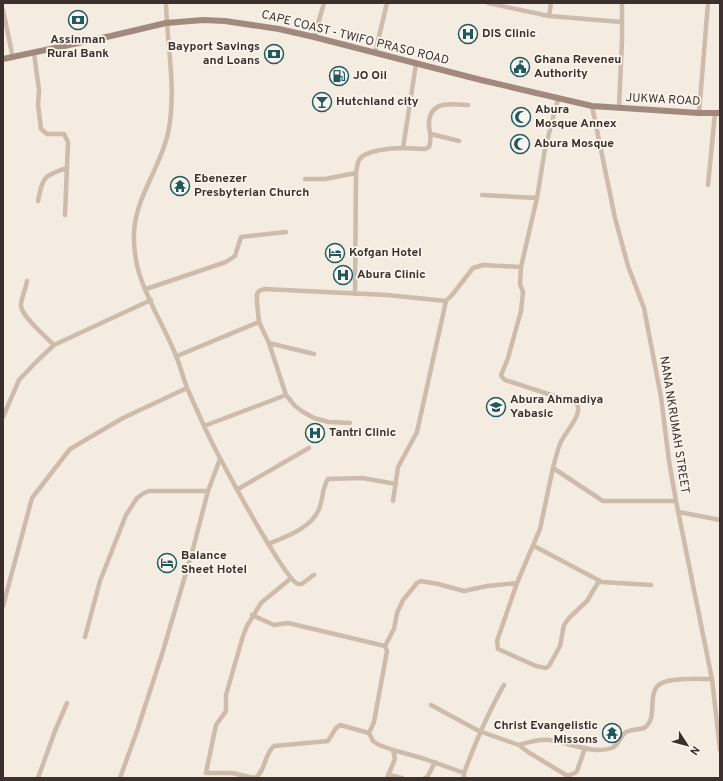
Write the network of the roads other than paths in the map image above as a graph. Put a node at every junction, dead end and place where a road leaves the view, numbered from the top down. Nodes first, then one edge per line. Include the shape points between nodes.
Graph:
1 (166, 3) edge
2 (324, 3) edge
3 (387, 3) edge
4 (491, 3) edge
5 (551, 3) edge
6 (622, 3) edge
7 (708, 3) edge
8 (3, 10) edge
9 (549, 16) junction
10 (622, 22) junction
11 (166, 23) junction
12 (314, 37) junction
13 (34, 53) junction
14 (376, 53) junction
15 (13, 58) junction
16 (3, 59) edge
17 (416, 64) junction
18 (558, 99) junction
19 (468, 105) dead end
20 (592, 106) junction
21 (619, 108) junction
22 (700, 113) junction
23 (717, 113) edge
24 (431, 134) junction
25 (458, 141) dead end
26 (403, 148) junction
27 (67, 168) junction
28 (356, 173) junction
29 (305, 179) dead end
30 (708, 185) dead end
31 (482, 195) dead end
32 (537, 198) junction
33 (38, 201) dead end
34 (65, 216) dead end
35 (286, 232) dead end
36 (521, 267) junction
37 (27, 281) dead end
38 (146, 289) junction
39 (355, 294) junction
40 (151, 300) junction
41 (446, 301) junction
42 (260, 322) junction
43 (269, 343) junction
44 (54, 345) junction
45 (314, 354) dead end
46 (177, 356) junction
47 (187, 388) junction
48 (286, 396) junction
49 (3, 417) edge
50 (350, 423) dead end
51 (204, 426) junction
52 (309, 448) dead end
53 (220, 460) junction
54 (553, 468) junction
55 (396, 484) junction
56 (238, 489) junction
57 (208, 491) junction
58 (676, 501) junction
59 (392, 502) dead end
60 (678, 512) junction
61 (720, 520) edge
62 (268, 544) junction
63 (534, 546) junction
64 (314, 575) dead end
65 (290, 579) junction
66 (599, 581) junction
67 (517, 583) junction
68 (651, 585) dead end
69 (3, 606) edge
70 (252, 615) junction
71 (85, 637) dead end
72 (385, 646) junction
73 (712, 679) junction
74 (504, 684) dead end
75 (67, 702) dead end
76 (431, 705) dead end
77 (480, 731) junction
78 (369, 733) junction
79 (519, 745) junction
80 (585, 748) junction
81 (393, 750) junction
82 (720, 750) edge
83 (435, 762) junction
84 (206, 775) edge
85 (388, 776) edge
86 (464, 776) edge
87 (568, 777) edge
88 (38, 778) edge
89 (120, 778) edge
90 (253, 778) edge
91 (402, 778) edge
92 (425, 778) edge

1 - 11 street
2 - 12 street
3 - 14 street
4 - 9 street
5 - 9 street
6 - 10 street
7 - 22 street
8 - 15 street
9 - 10 street
10 - 21 street
11 - 12 main road, CAPE COAST - TWIFO PRASO ROAD via 225,21
11 - 13 main road, CAPE COAST - TWIFO PRASO ROAD
11 - 38 street via 170,60 170,121 164,148 144,191 135,219 134,240 138,269
12 - 14 main road, CAPE COAST - TWIFO PRASO ROAD
13 - 15 main road, CAPE COAST - TWIFO PRASO ROAD
13 - 27 street via 39,123 47,134 62,133 66,136
14 - 17 main road, CAPE COAST - TWIFO PRASO ROAD
15 - 16 main road, CAPE COAST - TWIFO PRASO ROAD
17 - 18 main road, CAPE COAST - TWIFO PRASO ROAD
17 - 26 street
18 - 20 main road, JUKWA ROAD
18 - 32 street via 545,149
19 - 24 street via 447,104 435,108 430,116
20 - 21 main road, JUKWA ROAD
20 - 58 street, NANA NKRUMAH STREET via 615,218 628,266 644,308 661,397
21 - 22 main road, JUKWA ROAD
22 - 23 main road, JUKWA ROAD
23 - 30 street
24 - 25 street
24 - 26 street via 429,147
26 - 28 street via 368,152 359,160
27 - 33 street via 49,175 44,180
27 - 34 street
28 - 29 street via 325,179
28 - 39 street
31 - 32 street
32 - 36 street
35 - 38 street via 241,237 235,256 226,262
36 - 41 street via 478,266
36 - 54 street via 521,311 501,374 505,380 579,406 580,410 560,443
37 - 44 street via 21,305 22,312
38 - 40 street
39 - 41 street
39 - 42 street via 264,289 257,294
40 - 44 street
40 - 46 street
41 - 55 street via 417,432 398,467
42 - 43 street
42 - 46 street
43 - 45 street
43 - 48 street
44 - 49 street via 19,380
46 - 47 street
47 - 51 street
47 - 69 street via 123,418 70,449 32,498
48 - 50 street via 294,406 314,418
48 - 51 street
51 - 53 street
52 - 56 street
53 - 56 street
53 - 57 street
54 - 58 street via 603,501
54 - 63 street
55 - 59 street
55 - 62 street via 362,478 328,479 316,516 305,526
56 - 62 street
57 - 71 street via 149,491 137,498 126,515 100,580
57 - 89 street via 163,651
58 - 60 street, NANA NKRUMAH STREET
60 - 61 street
60 - 73 street, NANA NKRUMAH STREET
62 - 65 street
63 - 66 street
63 - 67 street
64 - 65 street via 299,585
65 - 70 street via 261,603
66 - 67 street via 587,601 564,626 560,646 550,666 546,668 502,652 497,647
66 - 68 street
67 - 72 street via 464,591 421,581 404,600
70 - 72 street via 274,625 288,623
70 - 84 street via 243,636 226,695 226,711 216,725
72 - 78 street via 387,651 374,722
73 - 80 street via 678,679 661,683 656,688 652,714 644,728 625,732 614,748
73 - 82 street, NANA NKRUMAH STREET
74 - 77 street
75 - 88 street
76 - 77 street
77 - 79 street
77 - 86 street
78 - 81 street via 378,745
78 - 90 street via 340,725 328,741 271,747 260,774
79 - 80 street via 547,740
79 - 87 street
80 - 87 street via 576,772
81 - 83 street
81 - 85 street via 395,759
83 - 86 street
83 - 92 street
84 - 90 street via 232,773
85 - 91 street

